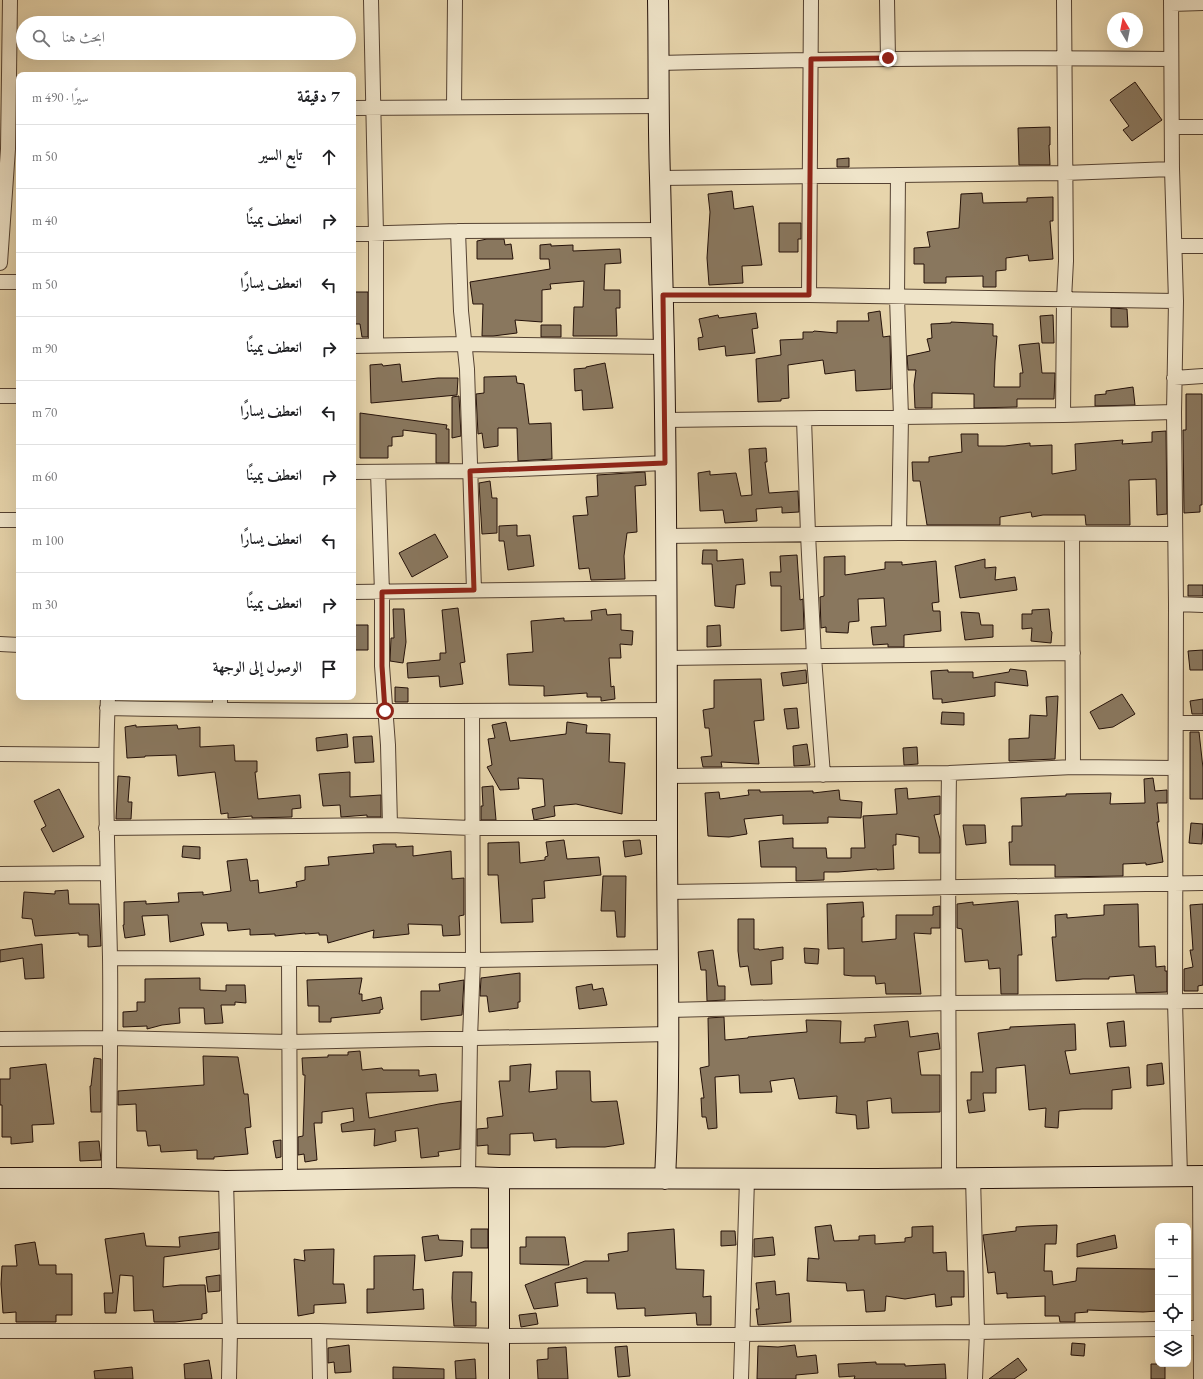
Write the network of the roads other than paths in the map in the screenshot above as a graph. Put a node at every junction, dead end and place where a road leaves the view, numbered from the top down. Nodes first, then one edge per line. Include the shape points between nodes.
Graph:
1 (10, 0) edge
2 (371, 0) edge
3 (455, 0) edge
4 (658, 0) edge
5 (811, 0) edge
6 (887, 0) edge
7 (1064, 0) edge
8 (1171, 2) edge
9 (1203, 3) edge
10 (4, 30) edge
11 (888, 58) junction
12 (1066, 58) junction
13 (811, 59) junction
14 (1171, 59) junction
15 (659, 63) junction
16 (659, 106) junction
17 (454, 107) junction
18 (356, 108) edge
19 (374, 108) junction
20 (14, 110) edge
21 (1172, 127) junction
22 (1203, 127) edge
23 (4, 149) edge
24 (1172, 169) junction
25 (1065, 173) junction
26 (898, 175) junction
27 (810, 176) junction
28 (660, 178) junction
29 (662, 230) junction
30 (458, 231) junction
31 (356, 234) edge
32 (376, 234) junction
33 (1175, 246) junction
34 (1203, 246) edge
35 (0, 264) edge
36 (0, 282) edge
37 (16, 282) edge
38 (663, 295) junction
39 (809, 295) junction
40 (897, 297) junction
41 (1064, 299) junction
42 (1176, 301) junction
43 (464, 344) junction
44 (356, 346) edge
45 (376, 346) junction
46 (664, 348) junction
47 (1203, 376) edge
48 (1174, 378) junction
49 (0, 396) edge
50 (16, 396) edge
51 (1174, 412) junction
52 (1063, 415) junction
53 (901, 417) junction
54 (804, 419) junction
55 (665, 420) junction
56 (665, 463) junction
57 (470, 471) junction
58 (356, 472) edge
59 (378, 472) junction
60 (0, 520) edge
61 (16, 520) edge
62 (899, 533) junction
63 (808, 534) junction
64 (1072, 534) junction
65 (1174, 534) junction
66 (665, 536) junction
67 (666, 588) junction
68 (474, 590) junction
69 (356, 592) edge
70 (382, 592) junction
71 (1176, 604) junction
72 (1203, 605) edge
73 (0, 644) edge
74 (16, 645) edge
75 (1073, 653) junction
76 (814, 657) junction
77 (666, 658) junction
78 (108, 702) edge
79 (220, 704) edge
80 (667, 710) junction
81 (385, 711) junction
82 (472, 711) junction
83 (1176, 723) junction
84 (1203, 723) edge
85 (0, 754) edge
86 (106, 755) junction
87 (1073, 767) junction
88 (1176, 768) junction
89 (949, 773) junction
90 (823, 775) junction
91 (668, 776) junction
92 (390, 825) junction
93 (106, 828) junction
94 (472, 828) junction
95 (667, 828) junction
96 (107, 873) junction
97 (0, 874) edge
98 (1203, 883) edge
99 (1175, 884) junction
100 (948, 888) junction
101 (668, 892) junction
102 (669, 957) junction
103 (110, 958) junction
104 (289, 960) junction
105 (473, 960) junction
106 (1203, 1001) edge
107 (1175, 1002) junction
108 (949, 1003) junction
109 (669, 1010) junction
110 (669, 1034) junction
111 (110, 1038) junction
112 (470, 1038) junction
113 (0, 1039) edge
114 (290, 1042) junction
115 (1180, 1176) junction
116 (1202, 1176) edge
117 (468, 1177) junction
118 (973, 1177) junction
119 (0, 1178) edge
120 (109, 1178) junction
121 (499, 1178) junction
122 (949, 1178) junction
123 (665, 1179) junction
124 (747, 1179) junction
125 (290, 1180) junction
126 (226, 1181) junction
127 (1197, 1328) edge
128 (1155, 1329) edge
129 (0, 1331) edge
130 (230, 1331) junction
131 (319, 1331) junction
132 (977, 1332) junction
133 (742, 1333) junction
134 (499, 1336) junction
135 (229, 1379) edge
136 (320, 1379) edge
137 (499, 1379) edge
138 (741, 1379) edge
139 (975, 1379) edge
140 (1201, 1379) edge

1 - 10 street
2 - 19 street
3 - 17 street
4 - 15 street
5 - 13 street
6 - 11 street
7 - 12 street
8 - 9 street
8 - 14 street
10 - 20 street
11 - 12 street
11 - 13 street
12 - 14 street
12 - 25 street
13 - 15 street
13 - 27 street
14 - 21 street
15 - 16 street
16 - 17 street
16 - 28 street
17 - 19 street
18 - 19 street
19 - 32 street
20 - 23 street
21 - 22 street
21 - 24 street
23 - 35 street
24 - 25 street
24 - 33 street
25 - 26 street
25 - 41 street
26 - 27 street
26 - 40 street
27 - 28 street
27 - 39 street
28 - 29 street
29 - 30 street
29 - 38 street
30 - 32 street
30 - 43 street
31 - 32 street
32 - 45 street
33 - 34 street
33 - 42 street
36 - 37 street
38 - 39 street
38 - 46 street
39 - 40 street
40 - 41 street
40 - 53 street
41 - 42 street
41 - 52 street
42 - 48 street
43 - 45 street
43 - 46 street
43 - 57 street
44 - 45 street
46 - 55 street
47 - 48 street
48 - 51 street
49 - 50 street
51 - 52 street
51 - 65 street
52 - 53 street
53 - 54 street
53 - 62 street
54 - 55 street
54 - 63 street
55 - 56 street
56 - 57 street
56 - 66 street
57 - 59 street
57 - 68 street
58 - 59 street
59 - 70 street
60 - 61 street
62 - 63 street
62 - 64 street
63 - 66 street
63 - 76 street
64 - 65 street
64 - 75 street
65 - 71 street
66 - 67 street
67 - 68 street
67 - 77 street
68 - 70 street
69 - 70 street
70 - 81 street
71 - 72 street
71 - 83 street
73 - 74 street
75 - 76 street
75 - 87 street
76 - 77 street
76 - 90 street
77 - 80 street
78 - 79 street
78 - 86 street
79 - 81 street
80 - 82 street
80 - 91 street
81 - 82 street
81 - 92 street
82 - 94 street
83 - 84 street
83 - 88 street
85 - 86 street
86 - 93 street
87 - 88 street
87 - 89 street
88 - 99 street
89 - 90 street
89 - 100 street
90 - 91 street
91 - 95 street
92 - 93 street
92 - 94 street
93 - 96 street
94 - 95 street
94 - 105 street
95 - 101 street
96 - 97 street
96 - 103 street
98 - 99 street
99 - 100 street
99 - 107 street
100 - 101 street
100 - 108 street
101 - 102 street
102 - 105 street
102 - 109 street
103 - 104 street
103 - 111 street
104 - 105 street
104 - 114 street
105 - 112 street
106 - 107 street
107 - 108 street
107 - 115 street
108 - 109 street
108 - 122 street
109 - 110 street
110 - 112 street
110 - 123 street
111 - 113 street
111 - 114 street
111 - 120 street
112 - 114 street
112 - 117 street
114 - 125 street
115 - 116 street
115 - 118 street
116 - 127 street
117 - 121 street
117 - 125 street
118 - 122 street
118 - 132 street
119 - 120 street
120 - 126 street
121 - 123 street
121 - 134 street
122 - 124 street
123 - 124 street
124 - 133 street
125 - 126 street
126 - 130 street
127 - 140 street
128 - 132 street
129 - 130 street
130 - 131 street
130 - 135 street
131 - 134 street
131 - 136 street
132 - 133 street
132 - 139 street
133 - 134 street
133 - 138 street
134 - 137 street

